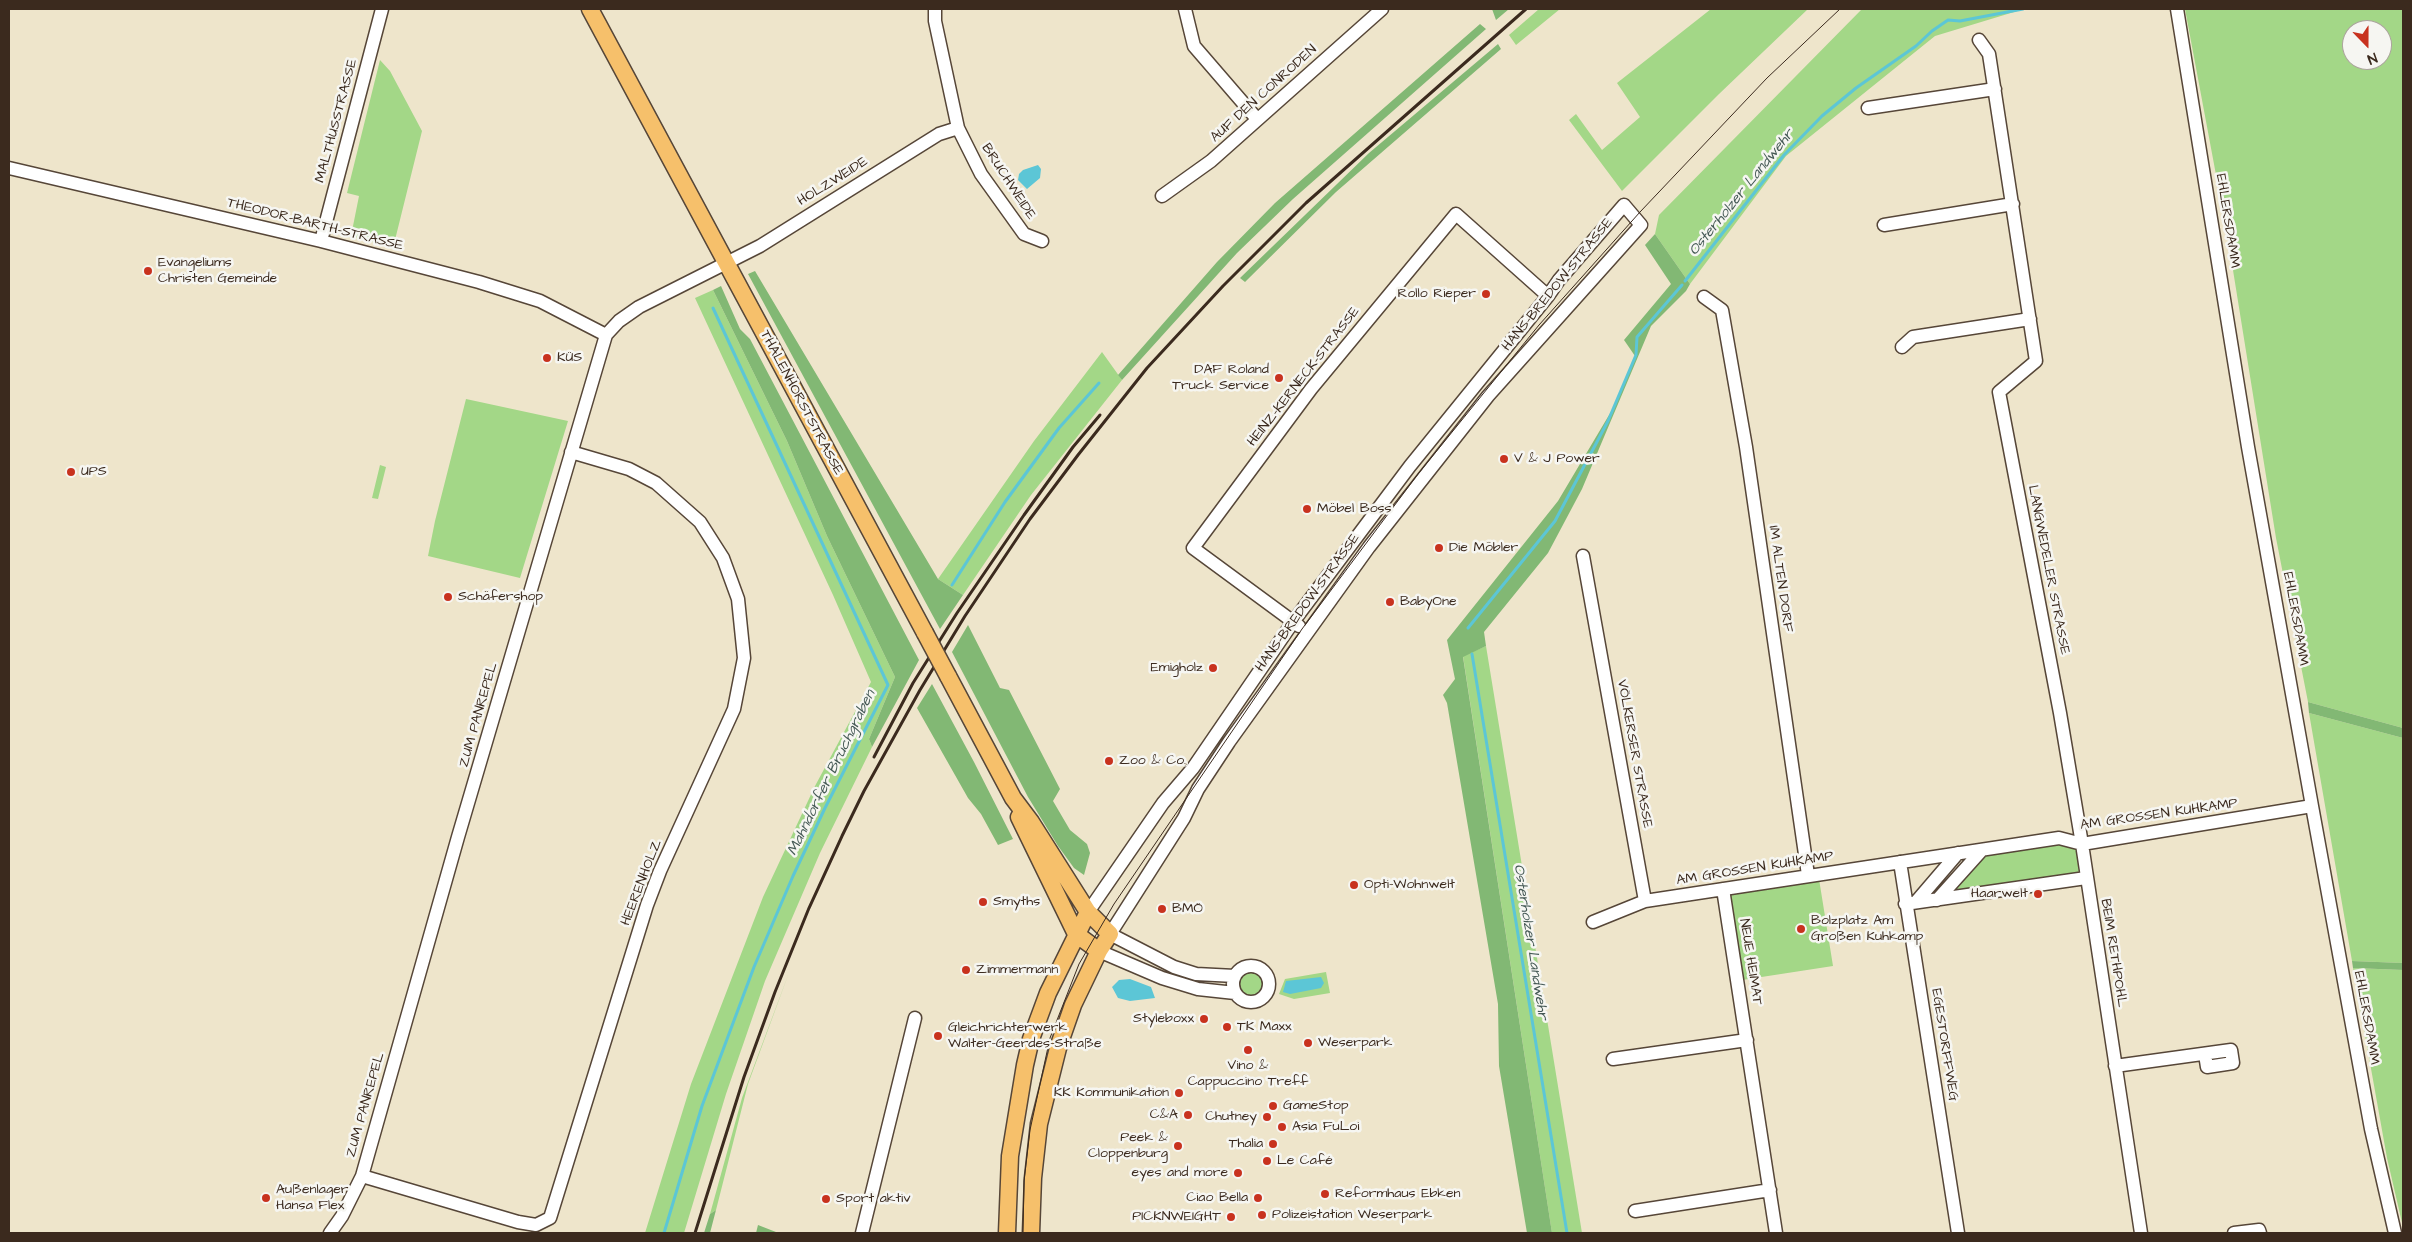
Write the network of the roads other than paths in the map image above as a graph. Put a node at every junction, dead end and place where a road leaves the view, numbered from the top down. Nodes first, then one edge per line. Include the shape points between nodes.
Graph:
1 (382, 9) edge
2 (590, 9) edge
3 (935, 9) edge
4 (1184, 9) edge
5 (1382, 9) edge
6 (2177, 9) edge
7 (1979, 40) dead end
8 (1995, 89) junction
9 (1868, 108) dead end
10 (1256, 119) junction
11 (958, 128) junction
12 (9, 168) edge
13 (1162, 196) dead end
14 (2013, 204) junction
15 (1884, 224) dead end
16 (1042, 241) dead end
17 (321, 242) junction
18 (726, 264) junction
19 (1548, 296) junction
20 (1704, 297) dead end
21 (2030, 319) junction
22 (606, 335) junction
23 (1902, 347) dead end
24 (571, 452) junction
25 (1584, 556) dead end
26 (1292, 622) junction
27 (1307, 632) junction
28 (1013, 798) junction
29 (2312, 806) junction
30 (2082, 844) junction
31 (1982, 850) junction
32 (1958, 853) junction
33 (1900, 862) junction
34 (1808, 875) junction
35 (2086, 878) junction
36 (1723, 888) junction
37 (1937, 900) junction
38 (1645, 901) junction
39 (1911, 903) junction
40 (1088, 912) junction
41 (1593, 922) dead end
42 (1076, 934) junction
43 (1110, 934) junction
44 (1099, 951) junction
45 (1235, 976) junction
46 (1235, 993) junction
47 (914, 1018) dead end
48 (1746, 1040) junction
49 (2205, 1054) dead end
50 (1614, 1059) dead end
51 (2115, 1066) junction
52 (362, 1176) junction
53 (1770, 1190) junction
54 (1634, 1211) dead end
55 (330, 1233) edge
56 (862, 1233) edge
57 (1007, 1233) edge
58 (1031, 1233) edge
59 (1776, 1233) edge
60 (1958, 1233) edge
61 (2141, 1233) edge
62 (2234, 1233) edge
63 (2260, 1233) edge
64 (2395, 1233) edge

1 - 17 street, MALTHUSSTRASSE
2 - 18 main road, THALENHORSTSTRASSE
3 - 11 street, BRUCHWEIDE
4 - 10 street via 1194,46
5 - 10 street, AUF DEN CONRODEN
6 - 29 street, EHLERSDAMM via 2248,447
7 - 8 street, LANGWEDELER STRASSE via 1989,54
8 - 9 street
8 - 14 street, LANGWEDELER STRASSE
10 - 13 street, AUF DEN CONRODEN via 1211,161
11 - 16 street, BRUCHWEIDE via 981,174 1024,234
11 - 18 street, HOLZWEIDE via 939,134
12 - 17 street, THEODOR-BARTH-STRASSE
14 - 15 street
14 - 21 street, LANGWEDELER STRASSE
17 - 22 street, THEODOR-BARTH-STRASSE via 479,282 540,302
18 - 22 street, ZUM PANREPEL via 639,307
18 - 28 main road, THALENHORSTSTRASSE, bridge
19 - 26 street, HANS-BREDOW-STRASSE via 1410,466
19 - 26 street, HEINZ-KERNECK-STRASSE via 1456,214 1311,390 1193,548
19 - 27 street, HANS-BREDOW-STRASSE via 1624,205 1641,225 1488,396
20 - 34 street, IM ALTEN DORF via 1722,310 1746,447
21 - 23 street via 1913,337
21 - 30 street, LANGWEDELER STRASSE via 2036,361 1999,392
22 - 24 street, ZUM PANREPEL
24 - 52 street, ZUM PANREPEL
24 - 52 street, HEERENHOLZ via 630,469 656,483 700,522 723,558 738,599 744,658 734,710 647,906 550,1218 536,1225 518,1222
25 - 38 street, VÖLKERSER STRASSE
26 - 27 street, HEINZ-KERNECK-STRASSE
26 - 40 street, HANS-BREDOW-STRASSE via 1193,768 1163,803
27 - 43 street, HANS-BREDOW-STRASSE via 1198,789 1184,818
28 - 40 main road, THALENHORSTSTRASSE
28 - 42 main road, THALENHORSTSTRASSE via 1022,826
29 - 30 street, AM GROSSEN KUHKAMP
29 - 64 street, EHLERSDAMM via 2371,1129
30 - 31 street, AM GROSSEN KUHKAMP via 2058,838
30 - 35 street, BEIM RETHPOHL
31 - 32 street, AM GROSSEN KUHKAMP
31 - 37 street
32 - 33 street, AM GROSSEN KUHKAMP
32 - 39 street
33 - 34 street, AM GROSSEN KUHKAMP
33 - 39 street, EGESTORFFWEG
34 - 36 street, AM GROSSEN KUHKAMP
35 - 37 street
35 - 51 street, BEIM RETHPOHL
36 - 38 street, AM GROSSEN KUHKAMP
36 - 48 street, NEUE HEIMAT
37 - 39 street
38 - 41 street
39 - 60 street, EGESTORFFWEG
40 - 42 main road, HANS-BREDOW-STRASSE
40 - 43 main road, THALENHORSTSTRASSE
42 - 44 main road
42 - 57 main road, HANS-BREDOW-STRASSE via 1031,1039 1010,1156
43 - 44 main road, HANS-BREDOW-STRASSE
43 - 45 street via 1174,967 1196,974
44 - 46 street via 1162,978 1198,989
44 - 58 main road, HANS-BREDOW-STRASSE via 1058,1048 1039,1124
45 - 46 street
45 - 46 street via 1244,968 1254,966 1266,974 1269,984 1266,994 1258,1001 1245,1001
47 - 56 street
48 - 50 street
48 - 53 street, NEUE HEIMAT
49 - 51 street
51 - 61 street, BEIM RETHPOHL
52 - 55 street, ZUM PANREPEL
53 - 54 street
53 - 59 street, NEUE HEIMAT
62 - 63 street via 2259,1230

